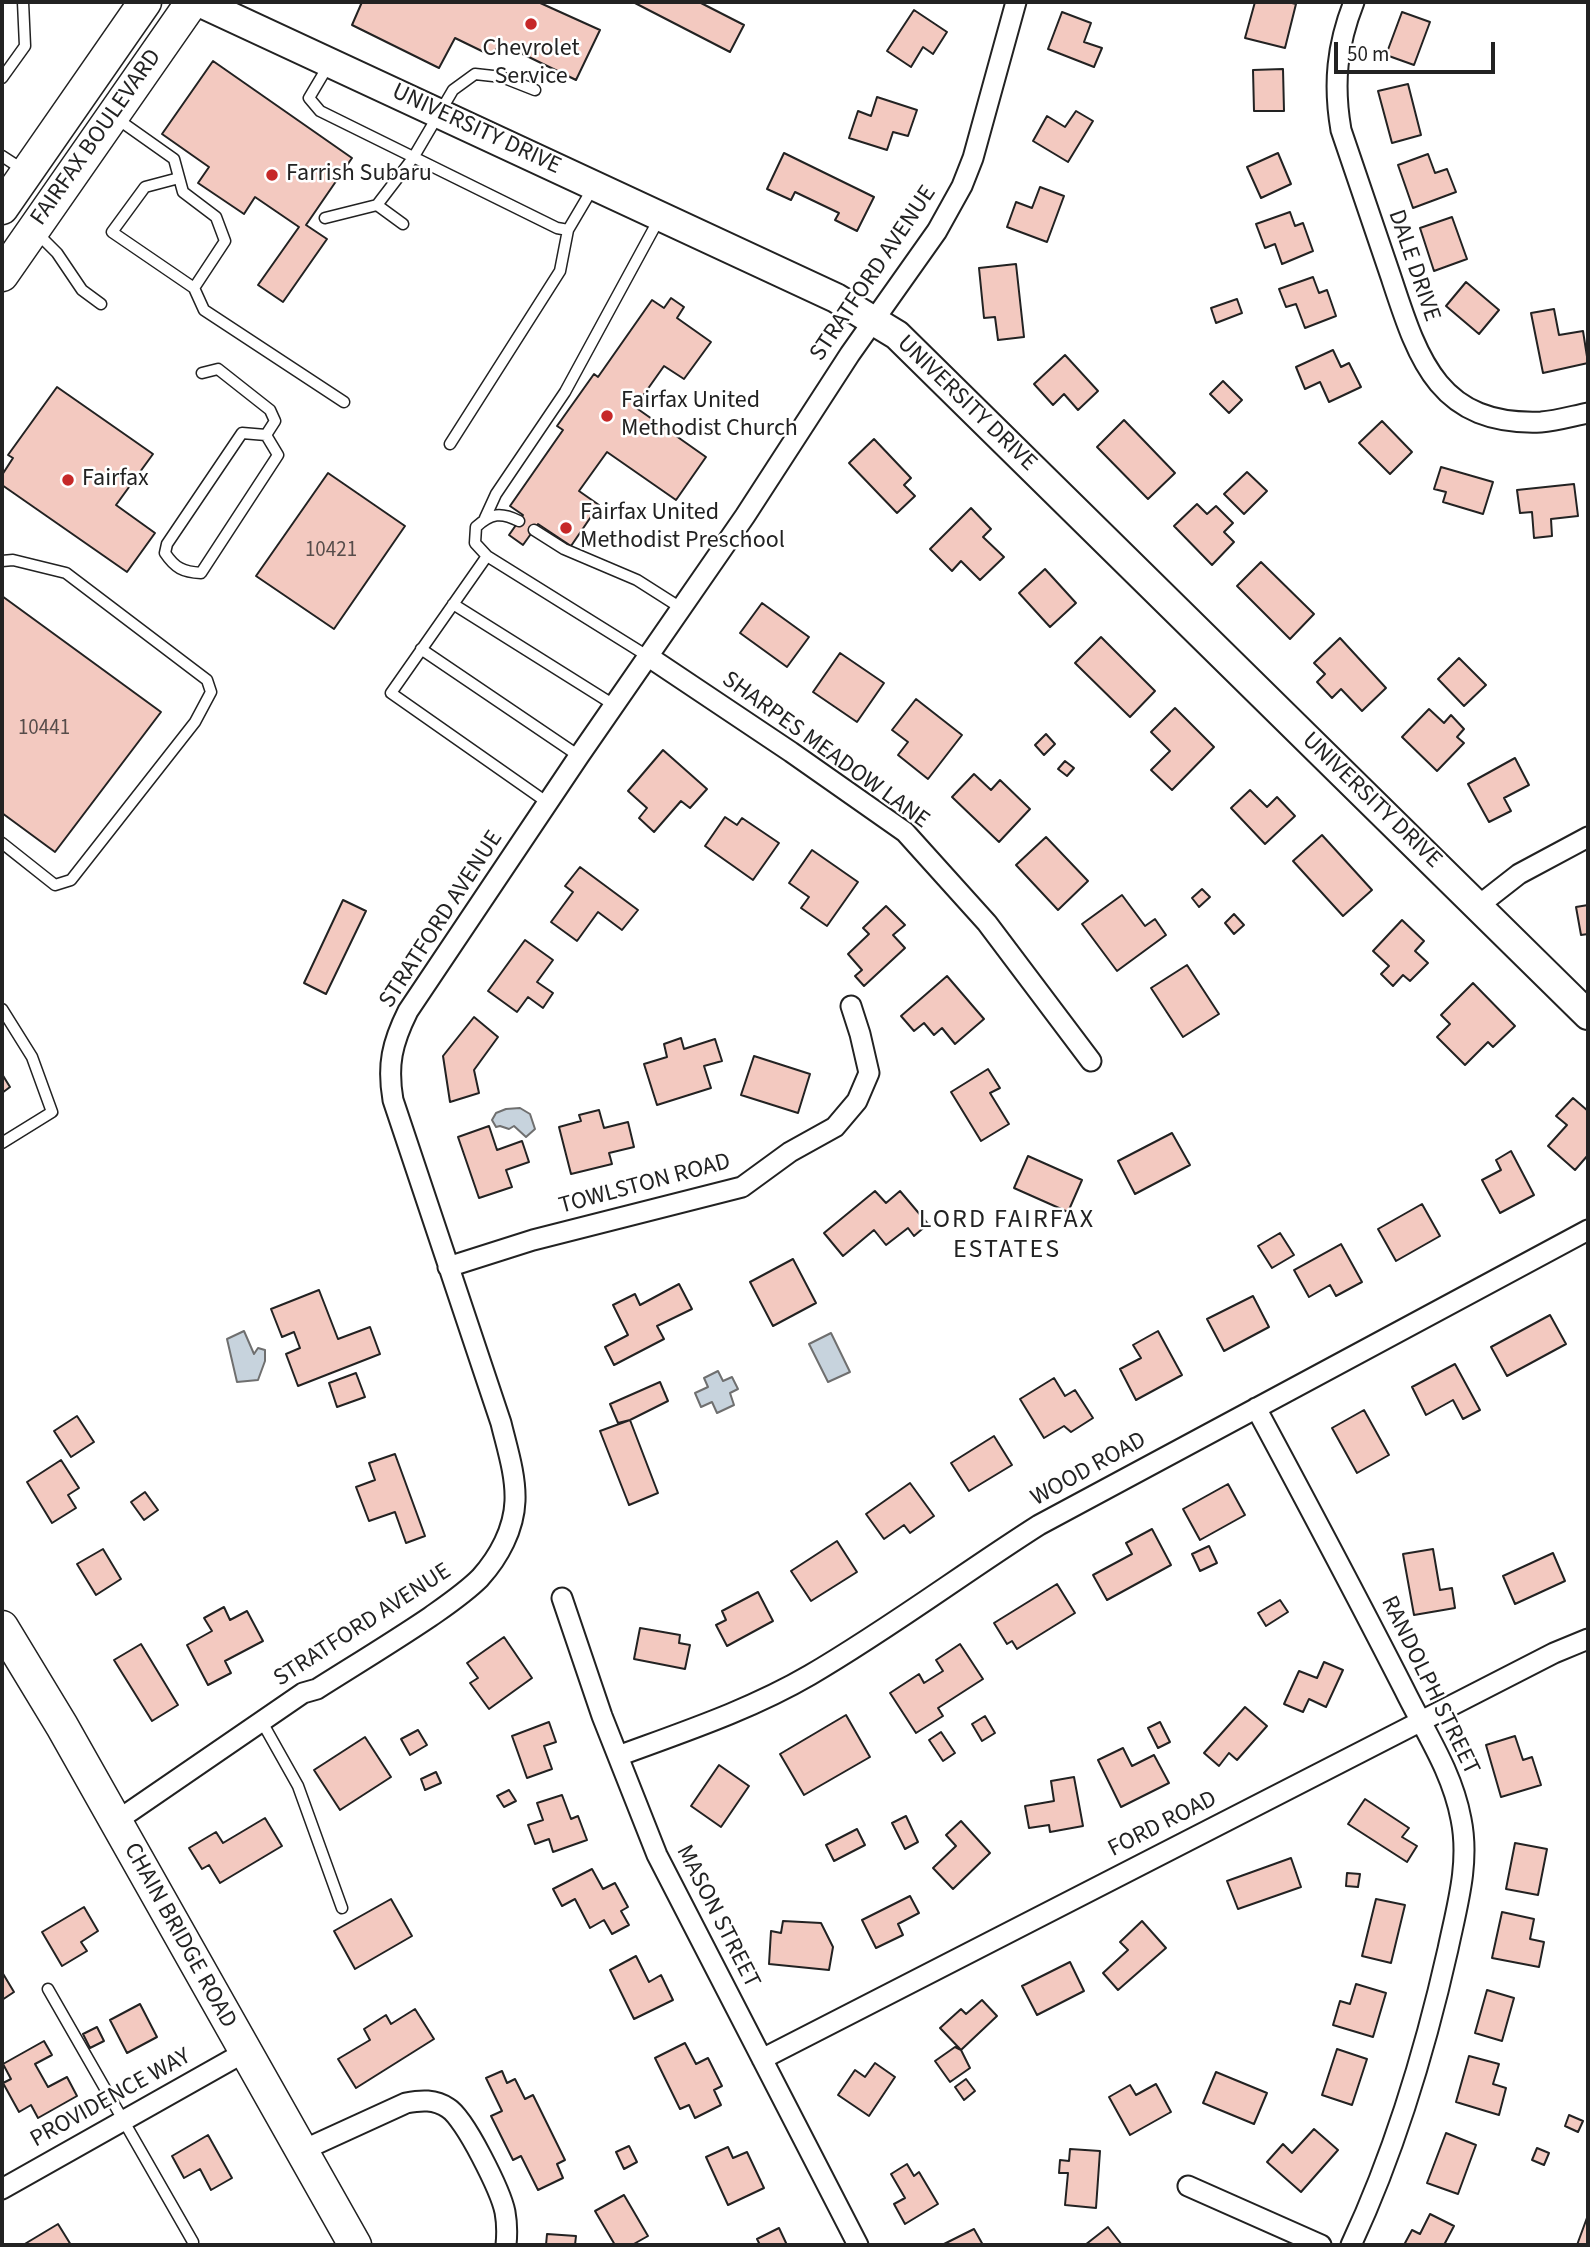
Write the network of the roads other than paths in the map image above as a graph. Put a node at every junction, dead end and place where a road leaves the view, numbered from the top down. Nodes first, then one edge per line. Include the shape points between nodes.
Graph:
1 (23, 2) edge
2 (145, 2) edge
3 (192, 2) edge
4 (199, 2) edge
5 (1016, 2) edge
6 (1354, 2) edge
7 (331, 62) junction
8 (2, 78) edge
9 (535, 90) dead end
10 (440, 113) junction
11 (113, 116) junction
12 (414, 158) junction
13 (14, 164) edge
14 (179, 178) junction
15 (594, 186) junction
16 (377, 205) junction
17 (2, 208) edge
18 (660, 217) junction
19 (325, 218) dead end
20 (403, 224) dead end
21 (32, 230) junction
22 (568, 230) junction
23 (2, 275) edge
24 (194, 288) junction
25 (101, 304) dead end
26 (874, 321) junction
27 (202, 373) dead end
28 (344, 402) dead end
29 (1588, 413) edge
30 (266, 435) junction
31 (450, 444) dead end
32 (485, 518) junction
33 (519, 521) dead end
34 (534, 530) dead end
35 (487, 556) junction
36 (2, 561) edge
37 (453, 604) junction
38 (681, 608) junction
39 (421, 649) junction
40 (649, 657) junction
41 (614, 705) junction
42 (579, 756) junction
43 (548, 803) junction
44 (1588, 837) edge
45 (2, 843) edge
46 (1478, 906) junction
47 (851, 1006) dead end
48 (2, 1009) edge
49 (1588, 1015) edge
50 (1091, 1061) dead end
51 (2, 1143) edge
52 (1588, 1230) edge
53 (448, 1267) junction
54 (1256, 1408) junction
55 (562, 1598) dead end
56 (2, 1627) edge
57 (1588, 1639) edge
58 (1420, 1721) junction
59 (262, 1722) junction
60 (618, 1756) junction
61 (115, 1822) junction
62 (342, 1908) dead end
63 (48, 1989) dead end
64 (245, 2052) junction
65 (762, 2059) junction
66 (125, 2120) junction
67 (301, 2151) junction
68 (1188, 2186) dead end
69 (2, 2189) edge
70 (193, 2242) dead end
71 (355, 2245) edge
72 (506, 2245) edge
73 (858, 2245) edge
74 (1321, 2245) edge
75 (1351, 2245) edge

1 - 8 lane via 25,46
2 - 13 main road, FAIRFAX BOULEVARD
3 - 11 main road, FAIRFAX BOULEVARD
4 - 7 street, UNIVERSITY DRIVE
5 - 26 street, STRATFORD AVENUE via 983,128 962,186 937,231
6 - 29 street, DALE DRIVE via 1338,53 1336,103 1341,130 1406,325 1426,368 1454,399 1495,418 1544,422
7 - 10 street, UNIVERSITY DRIVE
7 - 12 lane via 309,98 320,111
9 - 10 lane via 502,77 475,74 453,90
10 - 12 lane
10 - 15 street, UNIVERSITY DRIVE
11 - 14 lane via 174,159
11 - 21 main road, FAIRFAX BOULEVARD
12 - 16 lane
12 - 22 lane
13 - 17 main road, FAIRFAX BOULEVARD
14 - 24 lane via 183,192 216,216 225,241
14 - 24 lane via 145,187 112,232
15 - 18 street, UNIVERSITY DRIVE
15 - 22 lane
16 - 19 lane
16 - 20 lane
18 - 26 street, UNIVERSITY DRIVE
18 - 32 lane via 565,392 496,494
21 - 23 main road, FAIRFAX BOULEVARD
21 - 25 lane via 57,253 82,290
22 - 31 lane via 560,271
24 - 28 lane via 204,310
26 - 38 street, STRATFORD AVENUE
26 - 46 street, UNIVERSITY DRIVE via 905,342
27 - 30 lane via 218,369 270,410 275,421
30 - 30 lane via 278,455 201,573 174,566 165,553 167,544 242,433
32 - 33 lane via 504,514
32 - 35 lane via 476,527 475,543
34 - 38 lane via 564,549 637,580
35 - 37 lane
35 - 40 lane
36 - 45 lane via 66,573 207,680 211,692 195,722 71,880 55,885
37 - 39 lane
37 - 41 lane
38 - 40 street, STRATFORD AVENUE
39 - 42 lane
39 - 43 lane via 391,693
40 - 41 street, STRATFORD AVENUE
40 - 50 street, SHARPES MEADOW LANE via 905,832 987,923
41 - 42 street, STRATFORD AVENUE
42 - 43 street, STRATFORD AVENUE
43 - 53 street, STRATFORD AVENUE via 408,1011 393,1050 393,1100
44 - 46 street via 1519,874
46 - 49 street, UNIVERSITY DRIVE
47 - 53 street, TOWLSTON ROAD via 869,1073 857,1101 835,1127 742,1186
48 - 51 lane via 32,1057 52,1112
52 - 54 street, WOOD ROAD
53 - 59 street, STRATFORD AVENUE via 501,1423 513,1473 515,1499 508,1535 481,1576 460,1595
54 - 58 street, RANDOLPH STREET
54 - 60 street, WOOD ROAD via 1039,1525 808,1676 743,1708
55 - 60 street, MASON STREET
56 - 61 main road, CHAIN BRIDGE ROAD
57 - 58 street, FORD ROAD
58 - 65 street, FORD ROAD
58 - 75 street, RANDOLPH STREET via 1453,1786 1464,1839 1462,1882 1412,2087 1371,2203
59 - 61 street, STRATFORD AVENUE
59 - 62 lane via 298,1786
60 - 65 street, MASON STREET via 657,1855
61 - 64 main road, CHAIN BRIDGE ROAD
63 - 66 lane
64 - 66 street, PROVIDENCE WAY
64 - 67 main road, CHAIN BRIDGE ROAD
65 - 73 street, MASON STREET
66 - 69 street, PROVIDENCE WAY
66 - 70 lane
67 - 71 main road, CHAIN BRIDGE ROAD
67 - 72 street via 406,2103 435,2101 461,2120 499,2194
68 - 74 street

